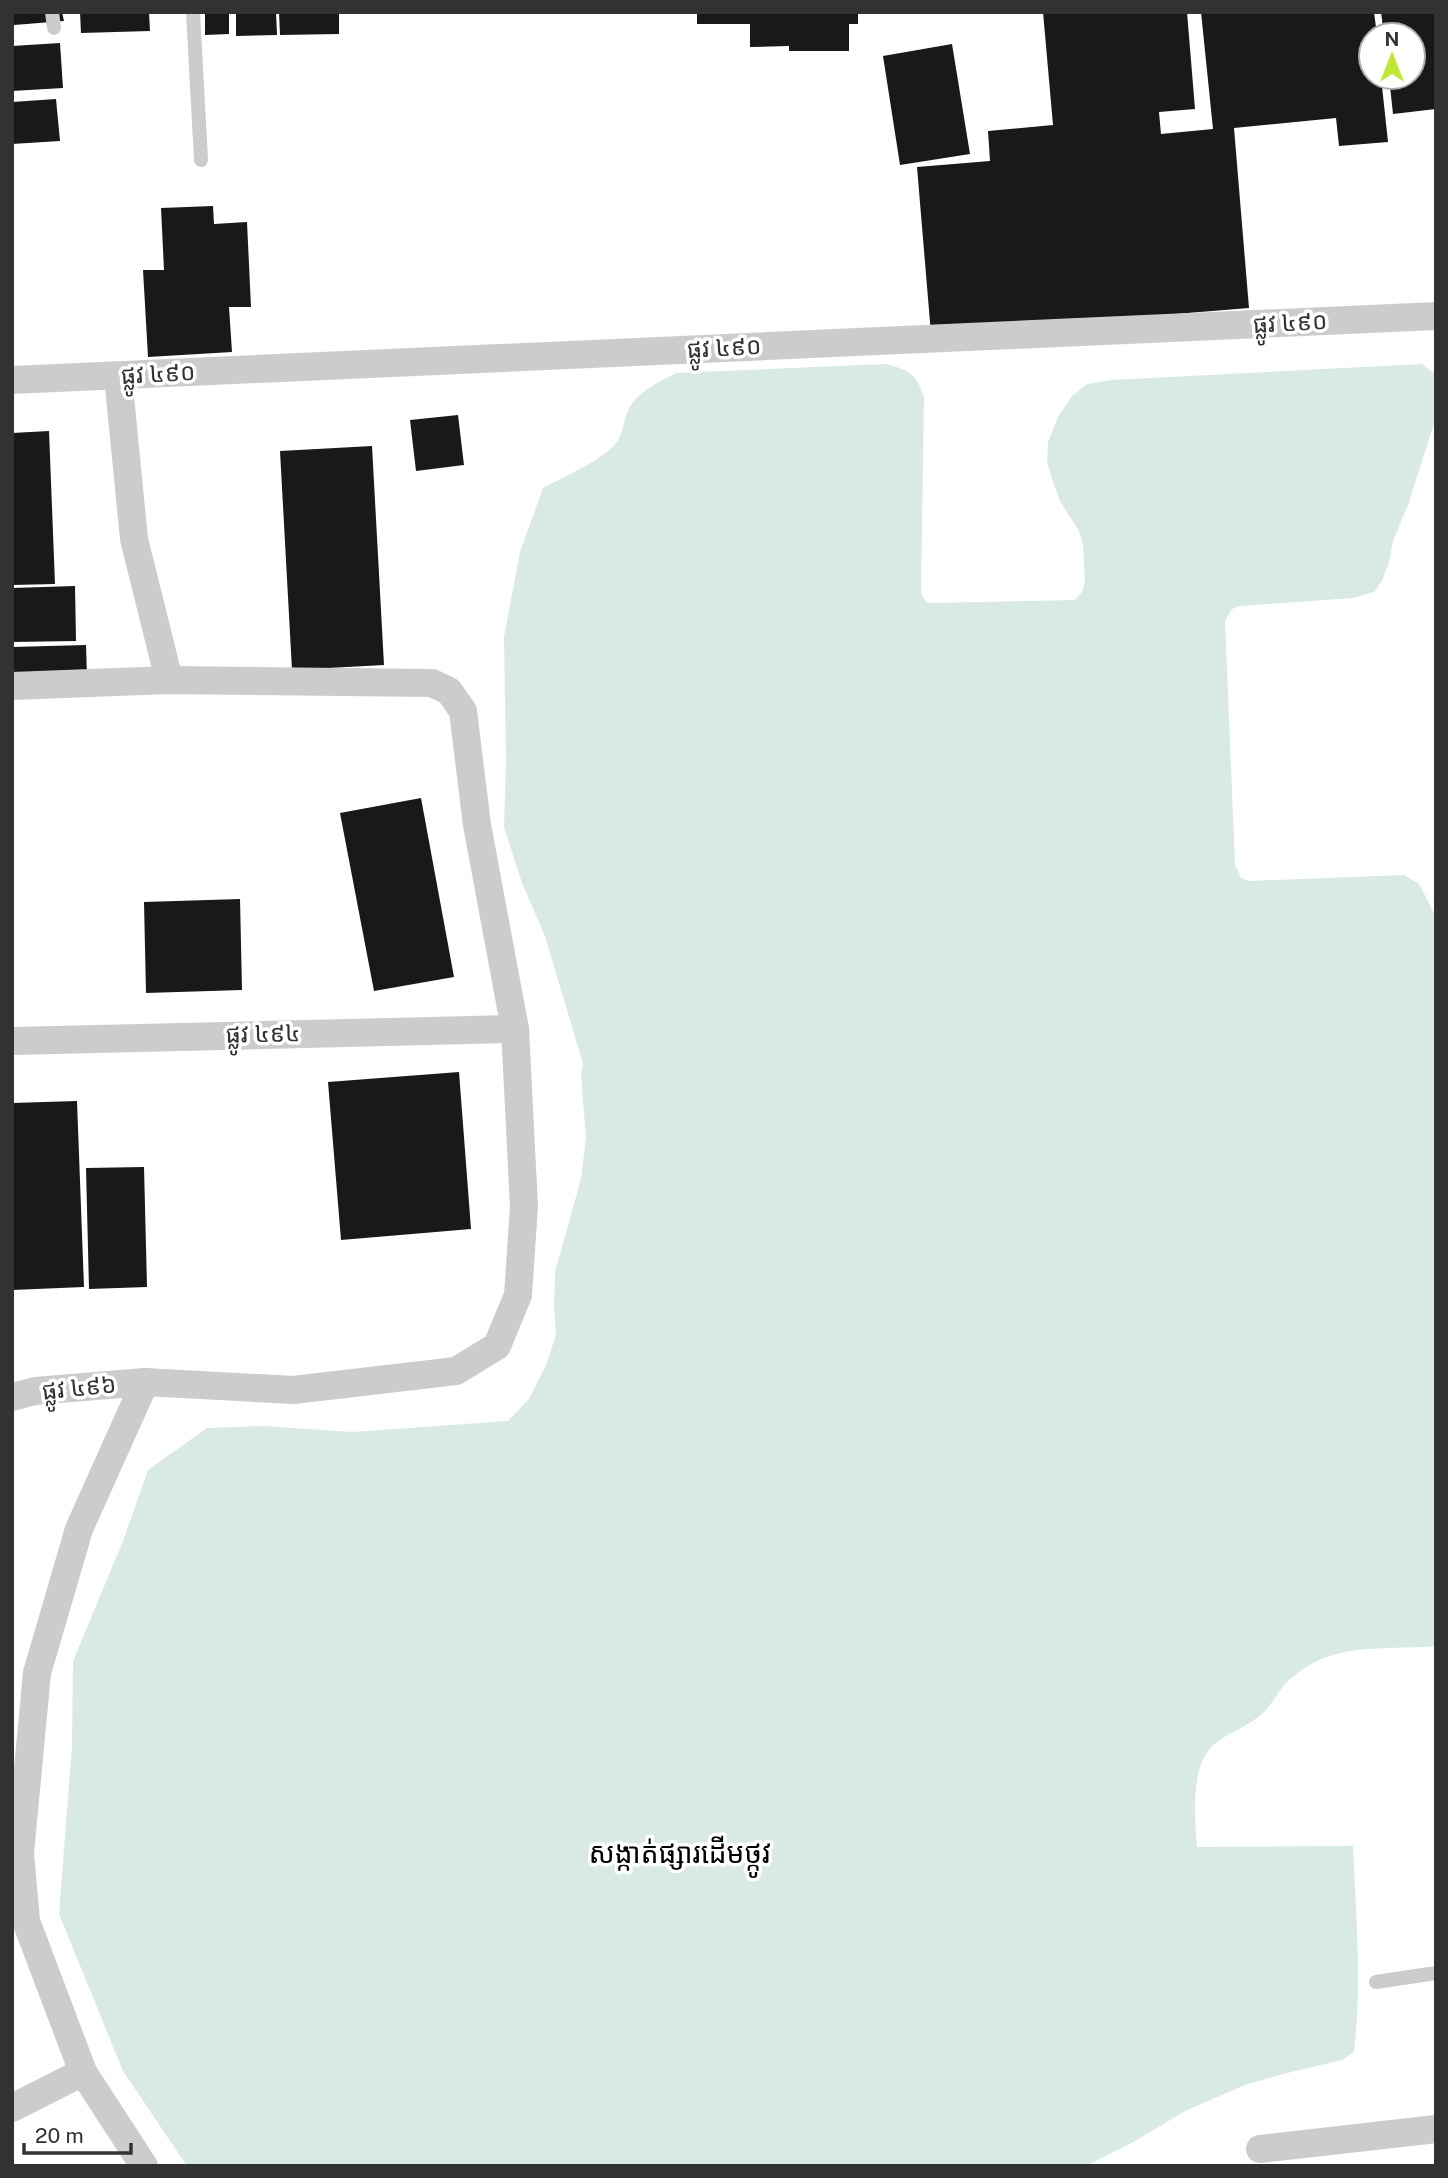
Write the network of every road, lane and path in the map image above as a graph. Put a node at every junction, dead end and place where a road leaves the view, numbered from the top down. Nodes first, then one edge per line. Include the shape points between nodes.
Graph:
1 (52, 12) edge
2 (193, 12) edge
3 (54, 28) dead end
4 (201, 160) dead end
5 (1436, 316) edge
6 (118, 376) junction
7 (12, 380) edge
8 (169, 680) junction
9 (12, 686) edge
10 (514, 1029) junction
11 (12, 1041) edge
12 (145, 1382) junction
13 (12, 1397) edge
14 (1436, 1973) edge
15 (1376, 1982) dead end
16 (83, 2073) junction
17 (12, 2108) edge
18 (1436, 2129) edge
19 (1260, 2149) dead end
20 (145, 2166) edge

1 - 3 lane
2 - 4 lane
5 - 6 street, ផ្លូវ ៤៩០
6 - 7 street, ផ្លូវ ៤៩០
6 - 8 street via 134,538
8 - 9 street, ផ្លូវ ៤៩៦
8 - 10 street, ផ្លូវ ៤៩៦ via 432,683 449,691 463,711 477,825
10 - 11 street, ផ្លូវ ៤៩៤
10 - 12 street, ផ្លូវ ៤៩៦ via 524,1206 518,1295 497,1346 456,1371 293,1390
12 - 13 street, ផ្លូវ ៤៩៦
12 - 16 street via 79,1529 37,1673 20,1853 26,1921
14 - 15 lane
16 - 17 street
16 - 20 street
18 - 19 street

